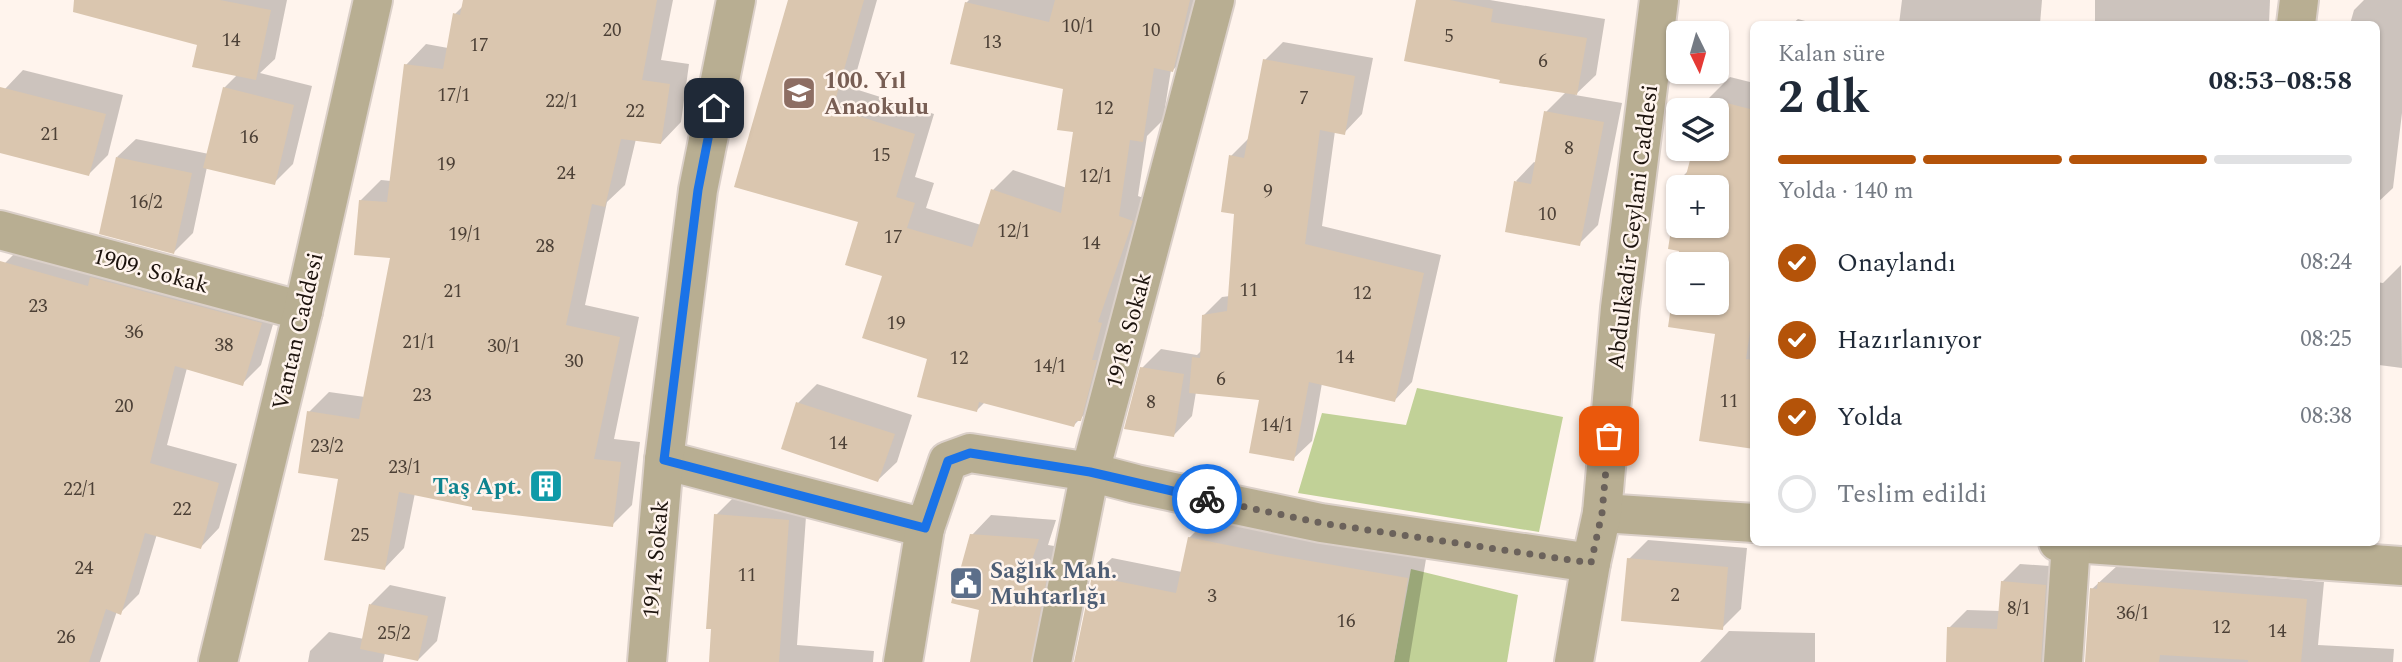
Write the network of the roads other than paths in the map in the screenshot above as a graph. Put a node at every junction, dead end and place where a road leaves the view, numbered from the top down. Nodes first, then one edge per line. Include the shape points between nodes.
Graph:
1 (373, 0) edge
2 (736, 0) edge
3 (1215, 0) edge
4 (1659, 0) edge
5 (2299, 0) edge
6 (2296, 21) edge
7 (0, 230) edge
8 (303, 311) junction
9 (664, 460) junction
10 (1090, 472) junction
11 (1602, 513) junction
12 (1750, 523) edge
13 (925, 528) junction
14 (2071, 546) edge
15 (2169, 546) edge
16 (2234, 548) edge
17 (1591, 563) junction
18 (2402, 566) edge
19 (218, 662) edge
20 (647, 662) edge
21 (903, 662) edge
22 (1052, 662) edge
23 (1574, 662) edge
24 (2063, 662) edge

1 - 8 street, Vantan Caddesi
2 - 9 street, 1914. Sokak via 698,190
3 - 10 street, 1918. Sokak
4 - 11 street, Abdulkadir Geylani Caddesi via 1620,309
5 - 6 street
7 - 8 street, 1909. Sokak
8 - 19 street, Vantan Caddesi
9 - 13 street
9 - 20 street, 1914. Sokak
10 - 13 street via 970,453 948,461
10 - 17 street via 1321,523
10 - 22 street, 1918. Sokak
11 - 12 street
11 - 17 street, Abdulkadir Geylani Caddesi
13 - 21 street
14 - 24 street
15 - 16 street
16 - 18 street
17 - 23 street, Abdulkadir Geylani Caddesi

